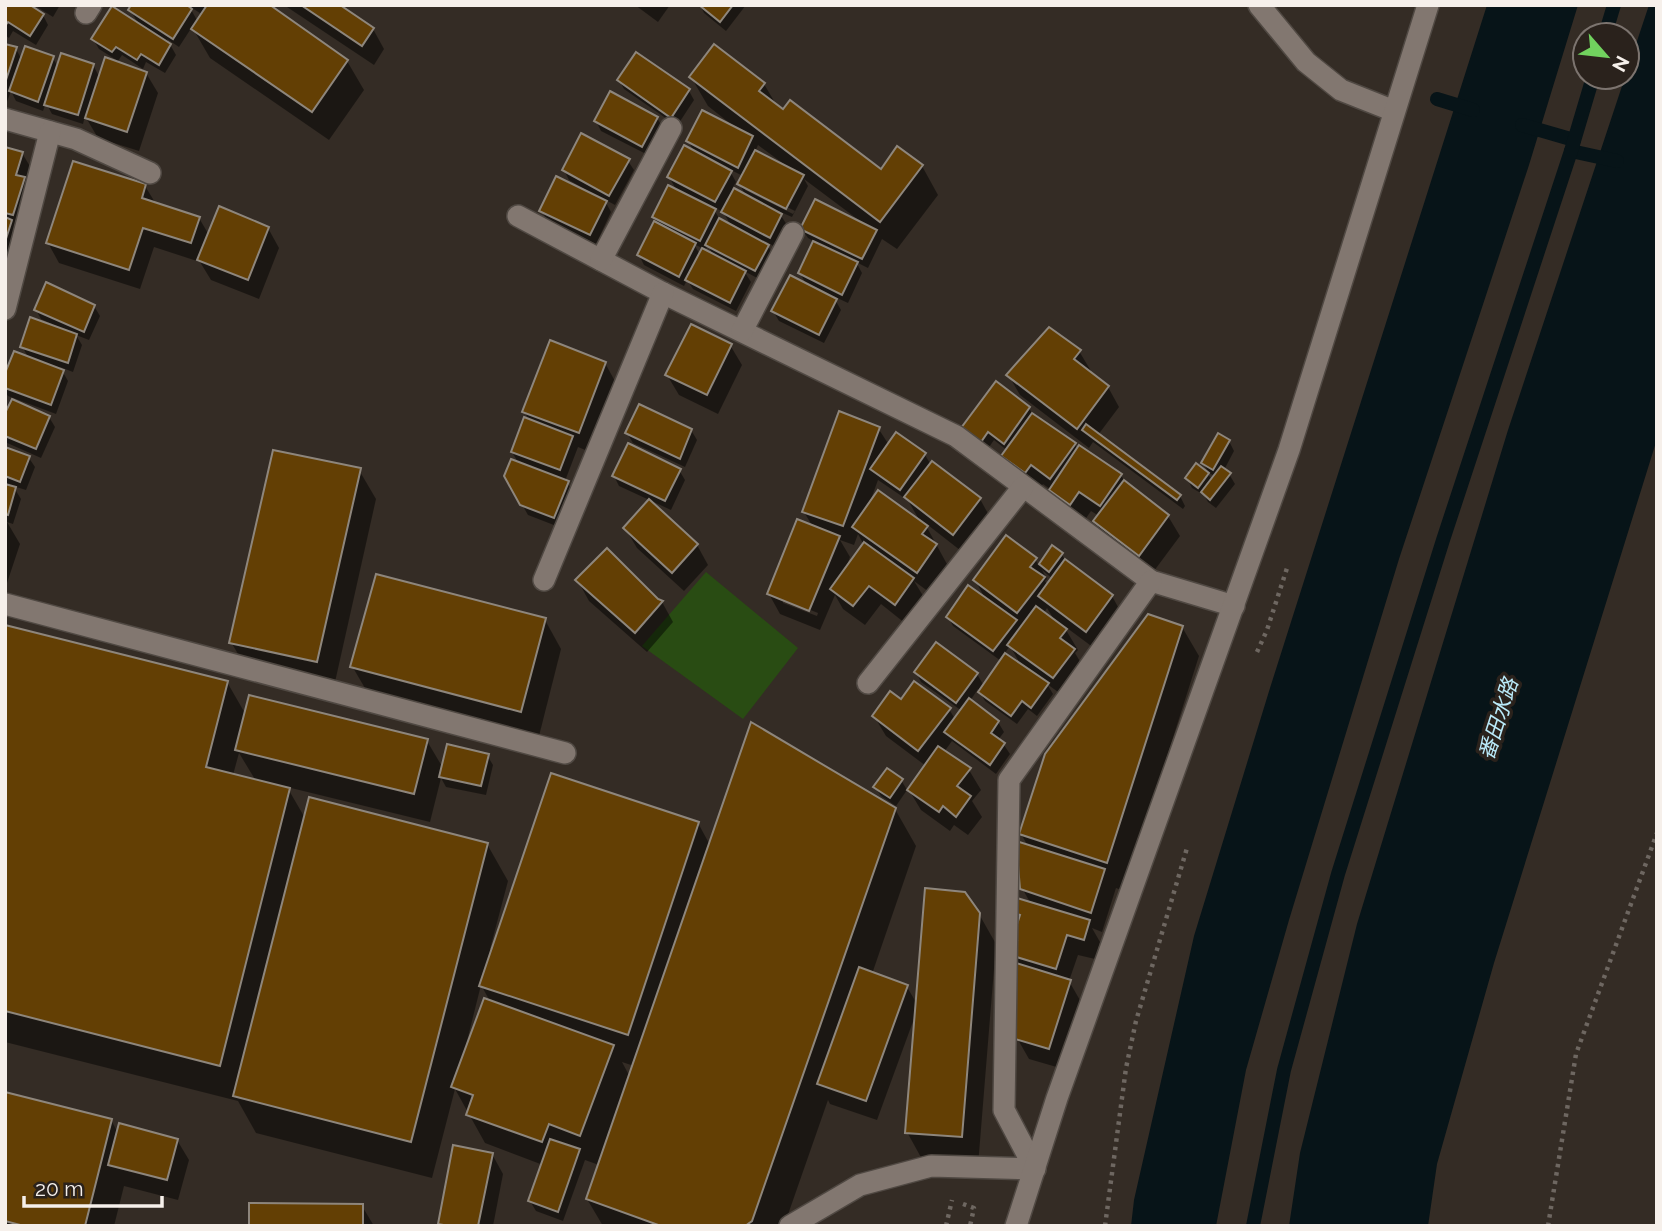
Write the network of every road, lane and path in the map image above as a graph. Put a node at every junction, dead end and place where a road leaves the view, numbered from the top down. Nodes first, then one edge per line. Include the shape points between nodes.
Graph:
1 (1259, 5) edge
2 (1428, 5) edge
3 (1394, 111) junction
4 (5, 119) edge
5 (671, 128) dead end
6 (50, 132) junction
7 (150, 173) dead end
8 (518, 216) dead end
9 (793, 233) dead end
10 (601, 260) junction
11 (663, 293) junction
12 (5, 309) edge
13 (742, 331) junction
14 (1023, 486) junction
15 (1289, 563) dead end
16 (544, 580) dead end
17 (1151, 581) junction
18 (5, 604) edge
19 (1234, 606) junction
20 (1251, 663) dead end
21 (868, 683) dead end
22 (565, 753) dead end
23 (1657, 833) edge
24 (1190, 837) dead end
25 (1035, 1169) junction
26 (790, 1226) edge
27 (946, 1226) edge
28 (970, 1226) edge
29 (1016, 1226) edge
30 (1105, 1226) edge
31 (1548, 1226) edge

1 - 3 street via 1306,62 1341,90
2 - 3 street
3 - 19 street via 1289,450
4 - 6 street
5 - 10 street
6 - 7 street
6 - 12 street
8 - 10 street
9 - 13 street
10 - 11 street
11 - 13 street
11 - 16 street
13 - 14 street via 956,436
14 - 17 street
14 - 21 street
15 - 20 path via 1268,630
17 - 19 street
17 - 25 street via 1009,780 1004,1110
18 - 22 street
19 - 25 street
23 - 31 path via 1576,1054
24 - 30 path via 1136,1021
25 - 26 street via 931,1166 860,1185
25 - 29 street
27 - 28 path via 951,1200 974,1208

